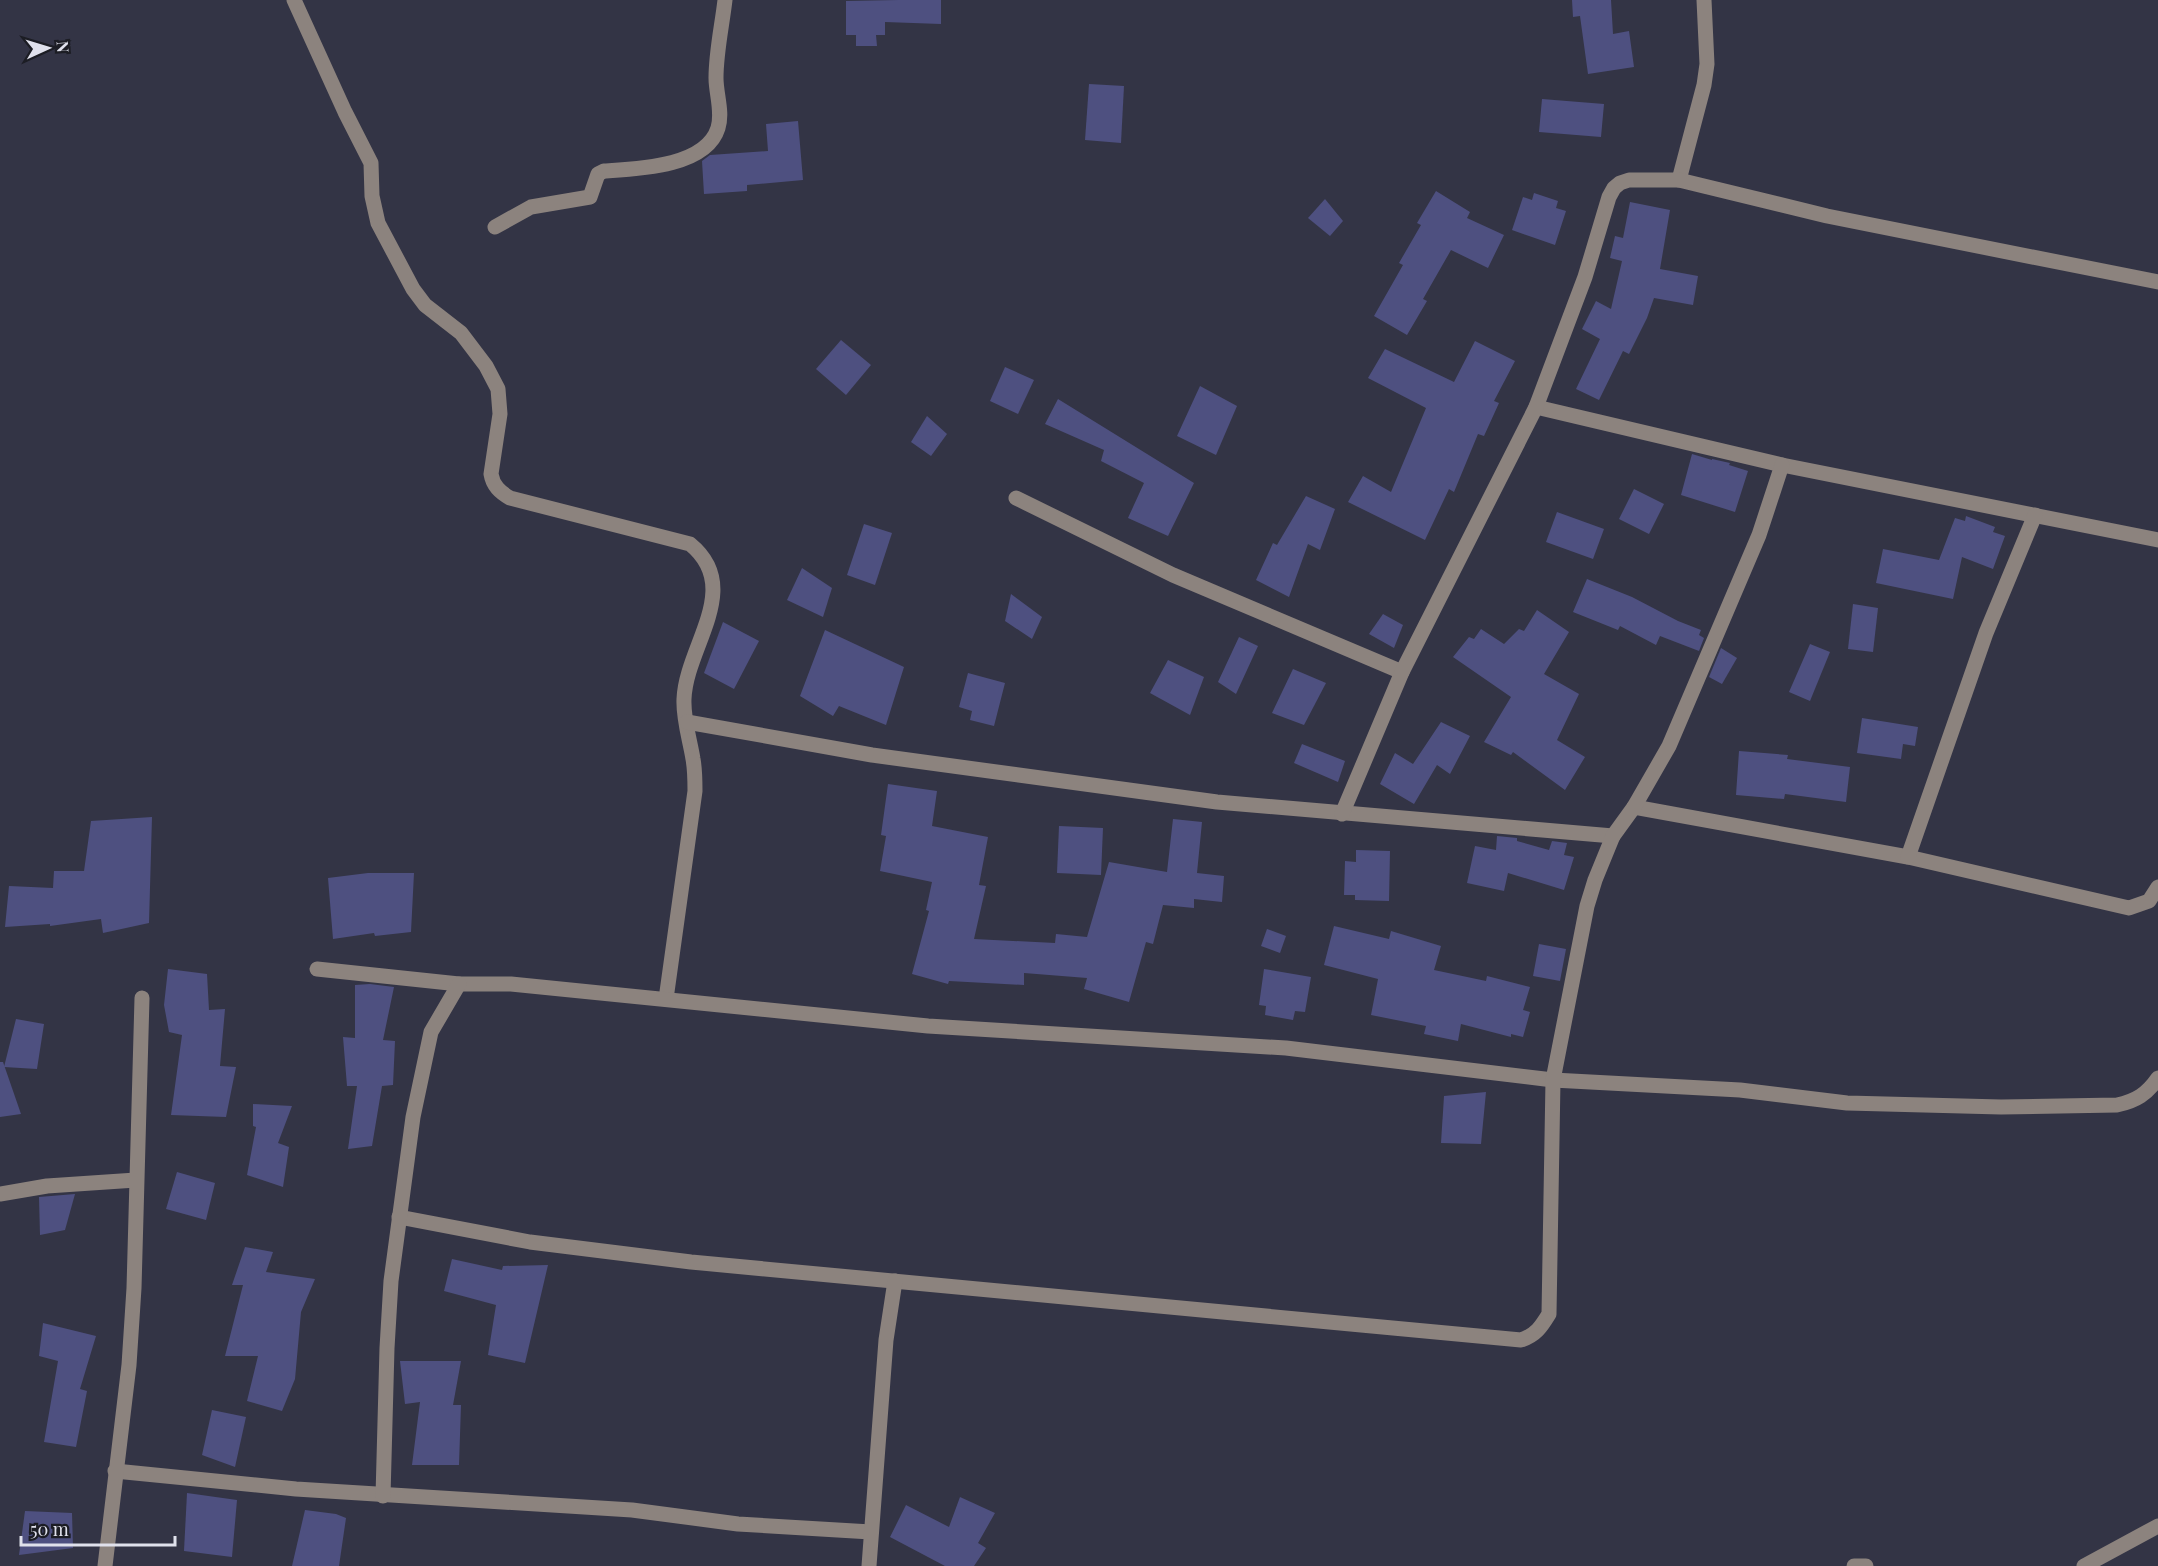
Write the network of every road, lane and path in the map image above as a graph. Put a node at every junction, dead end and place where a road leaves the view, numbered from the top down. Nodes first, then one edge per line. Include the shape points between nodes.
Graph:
1 (294, 0) edge
2 (725, 0) edge
3 (1704, 0) edge
4 (1679, 180) junction
5 (495, 227) dead end
6 (2158, 282) edge
7 (1536, 407) junction
8 (1782, 465) junction
9 (1016, 498) dead end
10 (2035, 515) junction
11 (2158, 540) edge
12 (1402, 672) junction
13 (687, 722) junction
14 (1634, 807) junction
15 (1342, 814) junction
16 (1613, 836) junction
17 (1908, 857) junction
18 (2158, 887) edge
19 (317, 969) dead end
20 (459, 984) junction
21 (142, 998) dead end
22 (666, 999) junction
23 (2158, 1078) edge
24 (1553, 1080) junction
25 (136, 1180) junction
26 (0, 1194) edge
27 (399, 1216) junction
28 (895, 1281) junction
29 (115, 1471) junction
30 (383, 1496) junction
31 (2158, 1526) edge
32 (871, 1532) junction
33 (105, 1566) edge
34 (869, 1566) edge
35 (1854, 1566) edge
36 (1866, 1566) edge
37 (2084, 1566) edge

1 - 13 street via 371,163 378,223 412,289 425,305 461,333 498,389 500,414 491,474 500,492 510,498 690,544 708,563 713,602 687,678
2 - 5 street via 717,63 719,126 704,147 677,162 604,171 598,174 590,197 531,207
3 - 4 street via 1707,64
4 - 6 street via 1827,216
4 - 7 street via 1629,180 1614,188
7 - 8 street
7 - 12 street
8 - 10 street
8 - 14 street via 1759,535 1669,746
9 - 12 street via 1173,575
10 - 11 street
10 - 17 street via 1986,633
12 - 15 street
13 - 15 street via 872,755 1217,802
13 - 22 street via 695,791
14 - 16 street
14 - 17 street
15 - 16 street
16 - 24 street via 1587,906
17 - 18 street via 2129,908 2149,901
19 - 20 street
20 - 22 street via 511,984
20 - 27 street via 431,1032 413,1117
21 - 25 street
22 - 24 street via 928,1026 1286,1048
23 - 24 street via 2135,1101 2117,1105 2001,1107 1847,1103 1740,1090
24 - 28 street via 1549,1314 1539,1330 1521,1340
25 - 26 street via 47,1186
25 - 29 street via 134,1299
27 - 28 street via 530,1242
27 - 30 street via 387,1348
28 - 32 street via 886,1340
29 - 30 street
29 - 33 street
30 - 32 street via 632,1510 738,1524
31 - 37 street
32 - 34 street
35 - 36 street

